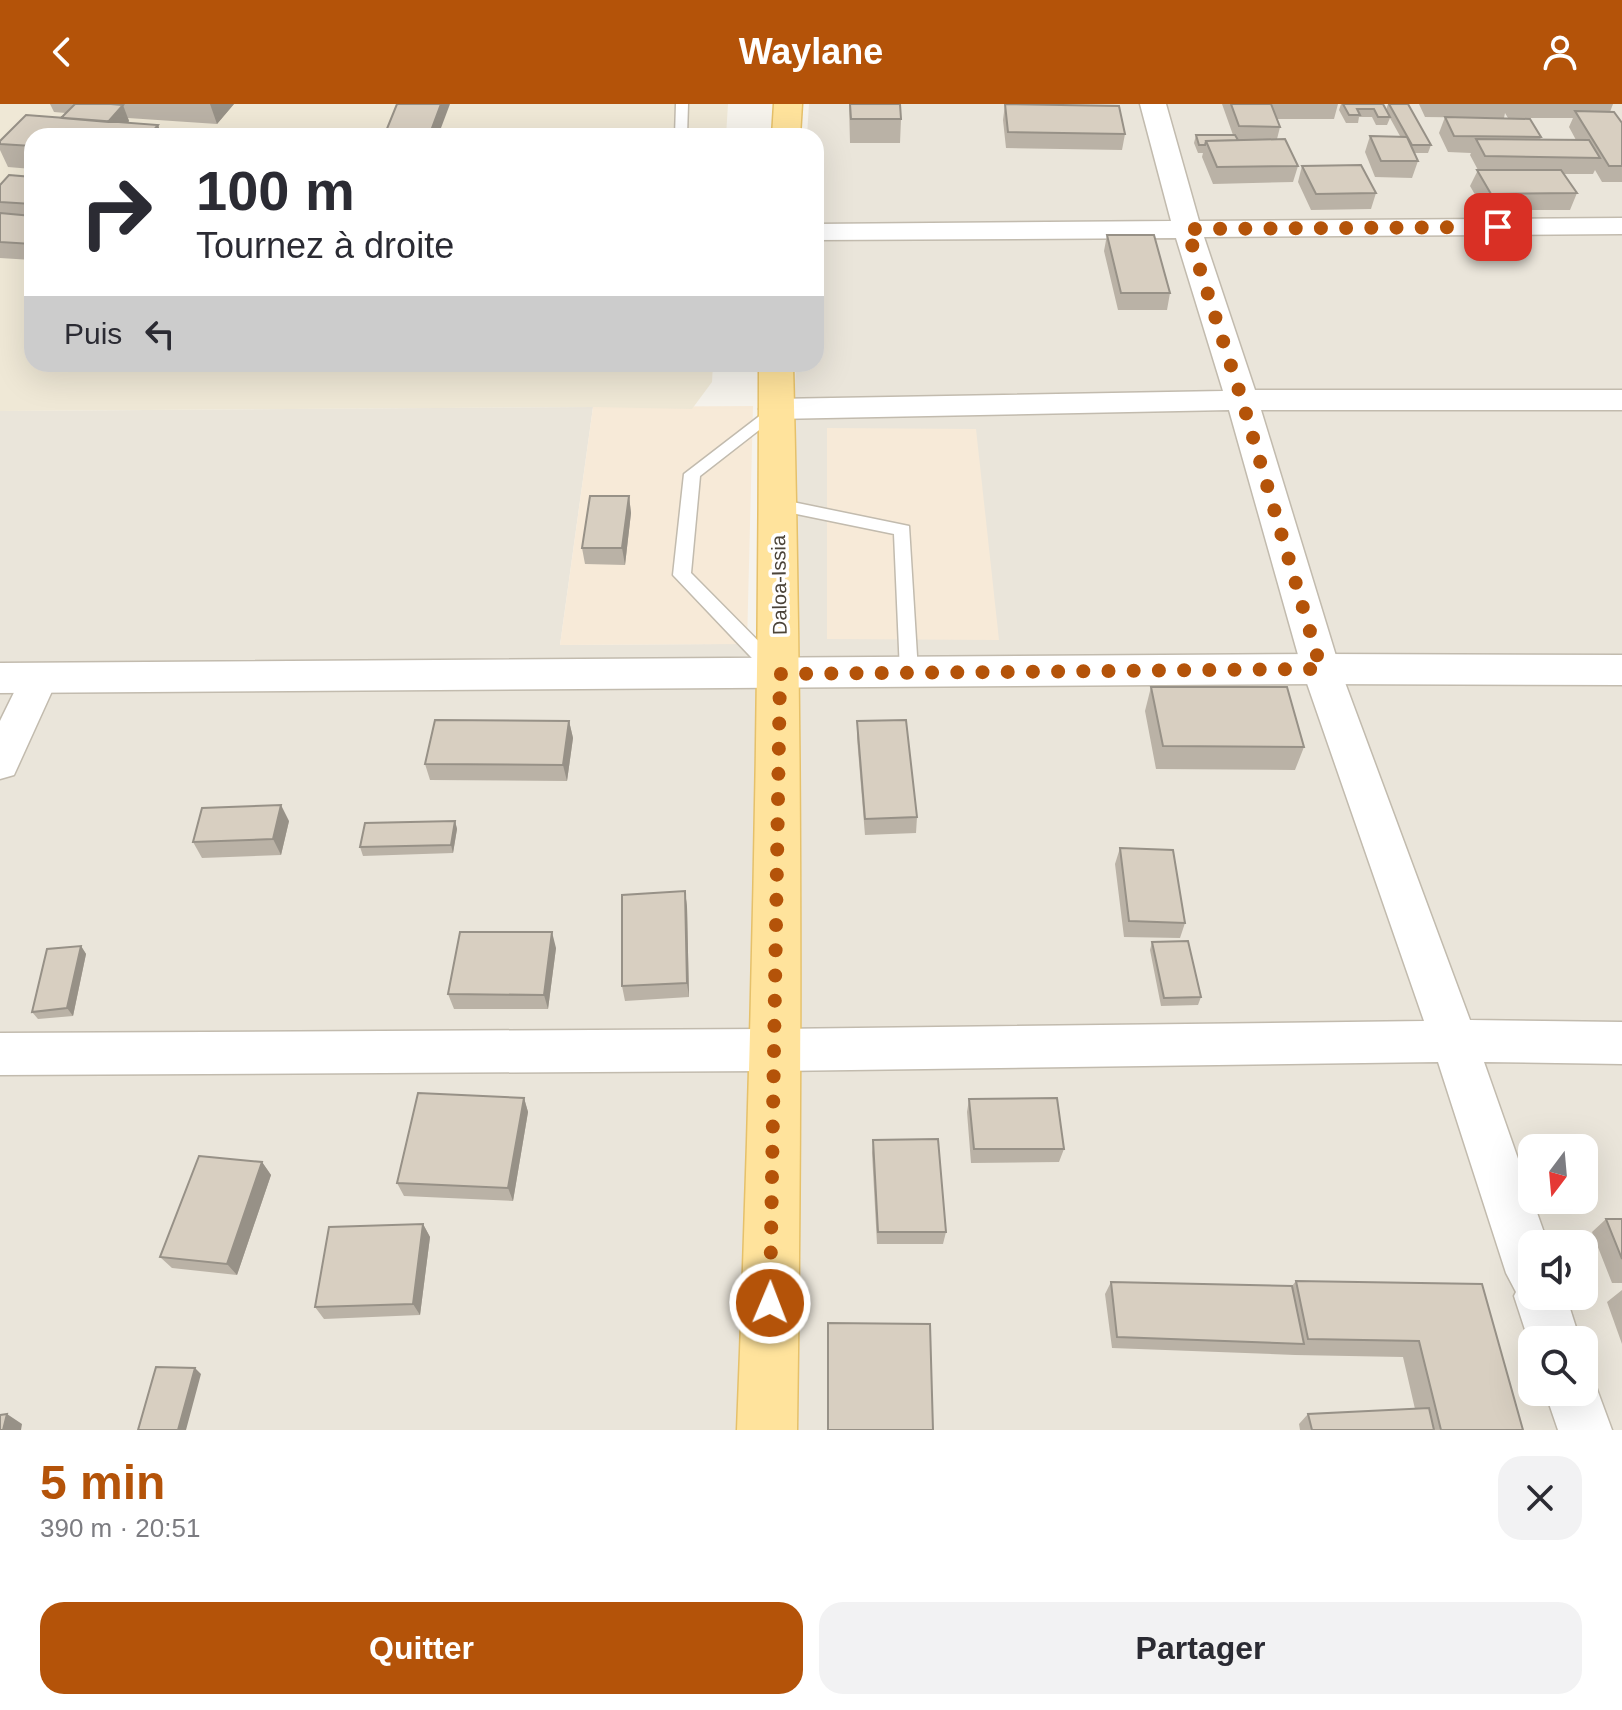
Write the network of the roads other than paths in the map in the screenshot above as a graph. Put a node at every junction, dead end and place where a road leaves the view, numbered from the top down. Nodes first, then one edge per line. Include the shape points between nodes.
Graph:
1 (682, 104) edge
2 (788, 104) edge
3 (1153, 104) edge
4 (681, 128) edge
5 (786, 128) edge
6 (1622, 226) edge
7 (1187, 229) junction
8 (824, 232) edge
9 (776, 387) edge
10 (1242, 400) junction
11 (1622, 400) edge
12 (778, 505) junction
13 (1321, 669) junction
14 (1622, 670) edge
15 (909, 672) junction
16 (780, 674) junction
17 (19, 678) edge
18 (0, 764) edge
19 (1454, 1041) junction
20 (1622, 1043) edge
21 (777, 1050) junction
22 (0, 1054) edge
23 (1518, 1231) edge
24 (1577, 1406) edge
25 (767, 1430) edge
26 (1585, 1430) edge

1 - 4 lane
2 - 5 main road
3 - 7 street
6 - 7 street
7 - 8 street
7 - 10 street
9 - 10 street
9 - 12 main road, Daloa-Issia
9 - 16 lane via 692,474 682,575
10 - 11 street
10 - 13 street
12 - 15 lane via 903,530
12 - 16 main road, Daloa-Issia
13 - 14 street
13 - 15 street
13 - 19 street
15 - 16 street
16 - 17 street
16 - 21 main road, Daloa-Issia
17 - 18 street
19 - 20 street
19 - 21 street
19 - 23 street
21 - 22 street
21 - 25 main road, Daloa-Issia
24 - 26 street

